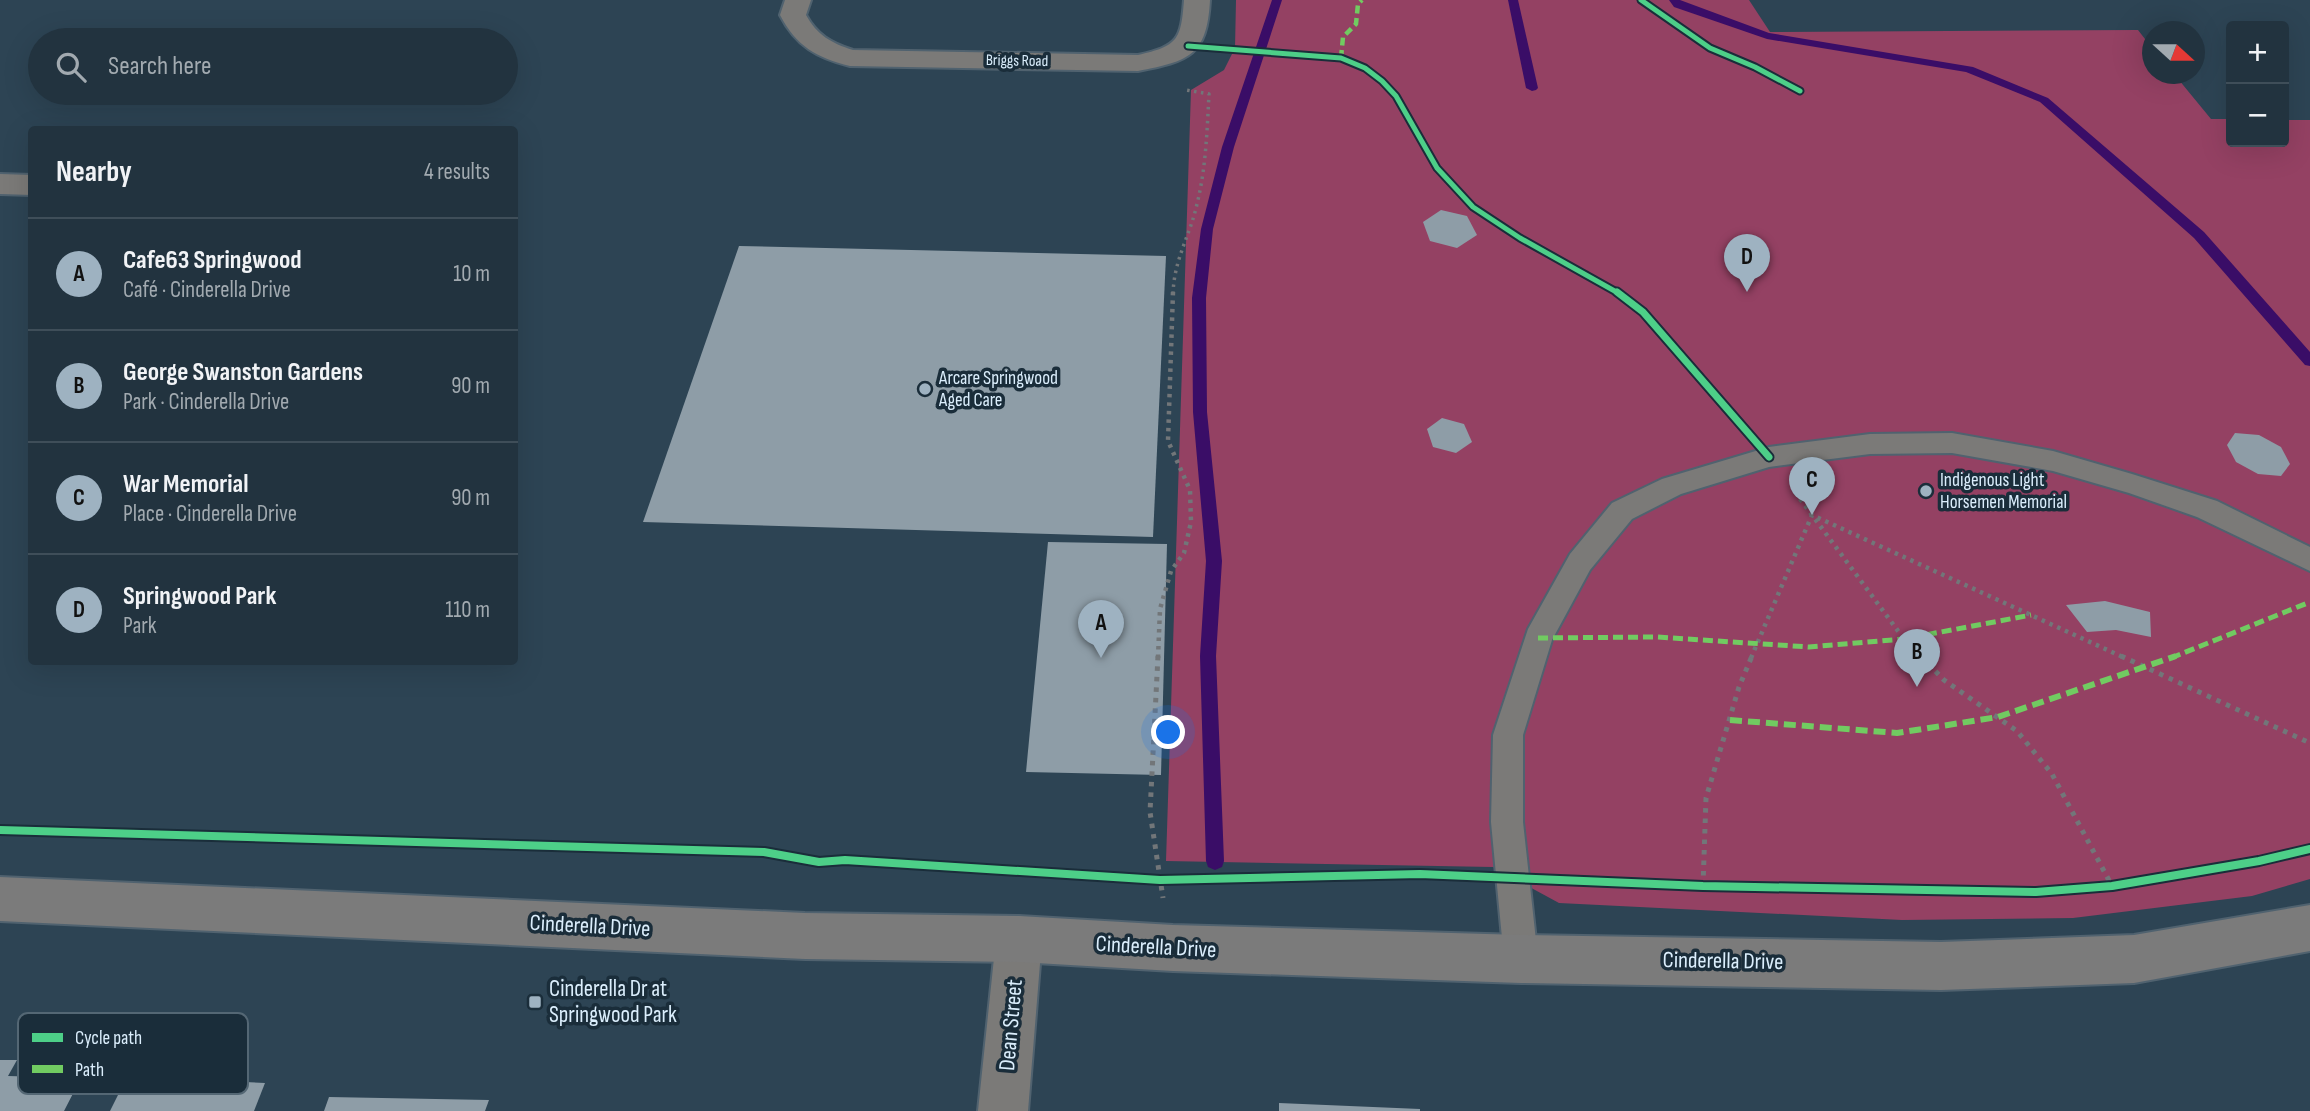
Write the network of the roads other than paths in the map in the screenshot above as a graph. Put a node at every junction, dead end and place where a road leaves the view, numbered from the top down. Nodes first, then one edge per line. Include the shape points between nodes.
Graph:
1 (798, 0) edge
2 (1196, 0) edge
3 (0, 184) edge
4 (28, 184) edge
5 (2310, 560) edge
6 (0, 899) edge
7 (2310, 928) edge
8 (1019, 939) junction
9 (1521, 959) junction
10 (1003, 1111) edge

1 - 2 street, Briggs Road via 793,15 802,33 818,47 850,58 1138,63 1171,56 1188,46 1196,32
3 - 4 street
5 - 9 lane via 2207,509 2053,461 1952,443 1870,444 1769,457 1672,486 1622,511 1580,562 1538,638 1508,735 1507,822
6 - 8 street, Cinderella Drive via 805,936
7 - 9 street, Cinderella Drive via 2120,959 1941,966
8 - 9 street, Cinderella Drive
8 - 10 street, Dean Street

